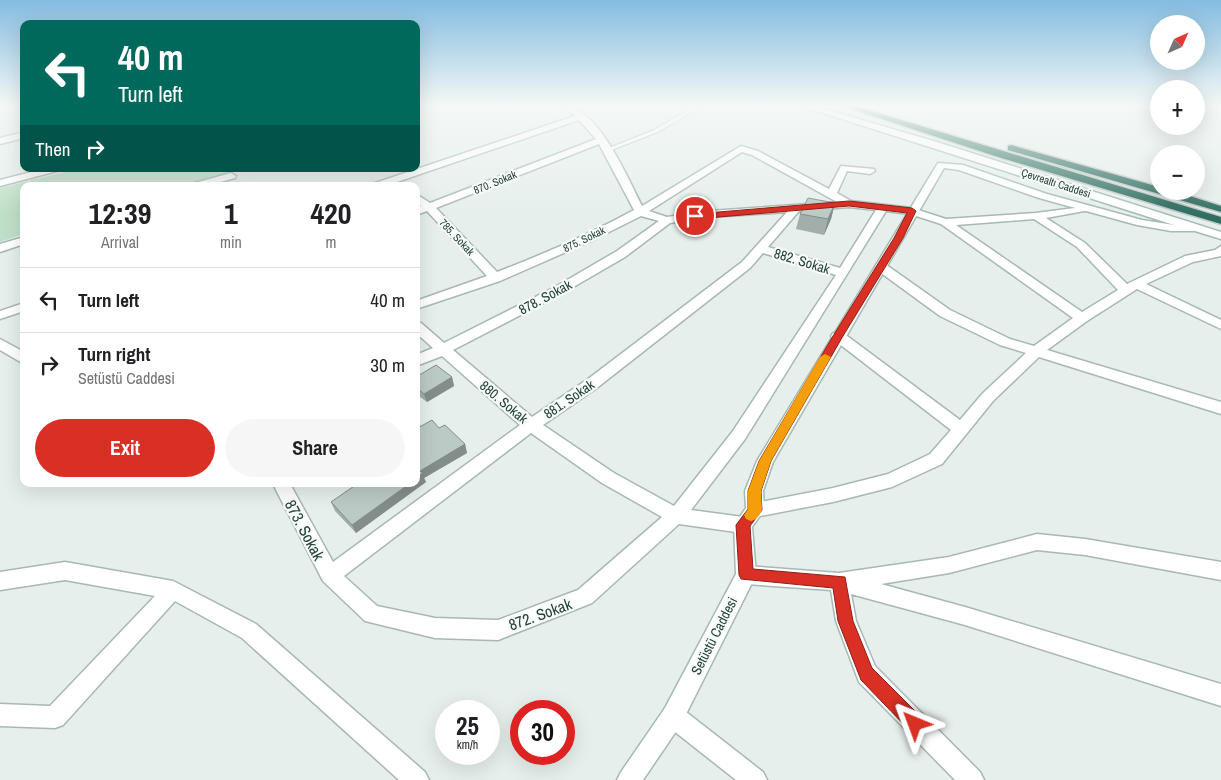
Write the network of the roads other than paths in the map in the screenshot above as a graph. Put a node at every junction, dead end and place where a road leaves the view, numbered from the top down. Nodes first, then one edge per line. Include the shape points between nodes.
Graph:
1 (510, 142) edge
2 (594, 142) edge
3 (602, 142) edge
4 (627, 142) edge
5 (929, 142) edge
6 (961, 142) edge
7 (991, 142) edge
8 (607, 150) junction
9 (870, 171) dead end
10 (42, 172) edge
11 (231, 176) dead end
12 (0, 182) edge
13 (210, 182) edge
14 (402, 182) edge
15 (1150, 188) edge
16 (831, 194) junction
17 (420, 200) edge
18 (1190, 200) edge
19 (849, 204) junction
20 (883, 207) junction
21 (430, 208) junction
22 (795, 208) junction
23 (1086, 208) junction
24 (1221, 209) edge
25 (420, 211) edge
26 (912, 211) junction
27 (640, 212) junction
28 (1036, 216) junction
29 (667, 220) junction
30 (1221, 221) edge
31 (945, 222) junction
32 (1196, 228) junction
33 (1221, 236) edge
34 (20, 241) edge
35 (0, 248) edge
36 (761, 249) junction
37 (1221, 250) edge
38 (881, 267) junction
39 (843, 273) junction
40 (496, 278) junction
41 (1131, 287) junction
42 (420, 304) edge
43 (20, 308) edge
44 (0, 315) edge
45 (1082, 318) junction
46 (1221, 325) edge
47 (420, 330) edge
48 (838, 336) junction
49 (0, 343) edge
50 (442, 350) junction
51 (1037, 351) junction
52 (20, 356) edge
53 (420, 358) edge
54 (1221, 408) edge
55 (531, 425) junction
56 (961, 429) junction
57 (283, 487) edge
58 (755, 510) junction
59 (676, 516) junction
60 (743, 525) junction
61 (1221, 571) edge
62 (330, 575) junction
63 (746, 575) junction
64 (0, 581) edge
65 (839, 582) junction
66 (173, 590) junction
67 (1221, 695) edge
68 (0, 715) edge
69 (674, 716) junction
70 (417, 780) edge
71 (629, 780) edge
72 (755, 780) edge
73 (972, 780) edge

1 - 14 street
2 - 21 street, 870. Sokak
3 - 8 street
4 - 8 lane
5 - 32 street, Çevrealtı Caddesi
6 - 30 highway
7 - 15 highway
8 - 27 street
9 - 16 street via 844,168
10 - 12 street
11 - 13 street
16 - 19 street
16 - 27 street, 875. Sokak via 755,153 741,149
17 - 21 street, 785. Sokak
18 - 24 highway
19 - 20 street
19 - 22 street, 878. Sokak
20 - 26 street
20 - 39 street, 872. Sokak
21 - 25 street, 870. Sokak
21 - 40 street, 785. Sokak
22 - 29 street, 878. Sokak
22 - 36 street, 881. Sokak
23 - 26 street via 960,168 941,165
23 - 28 street
23 - 32 street via 1141,223
26 - 31 street
26 - 38 street
27 - 29 street, 878. Sokak
27 - 40 street, 875. Sokak
28 - 31 street
28 - 41 street via 1081,244
29 - 50 street, 878. Sokak via 621,254 560,290
31 - 45 street
32 - 33 street, Çevrealtı Caddesi
34 - 35 street
36 - 39 street, 882. Sokak
36 - 55 street, 881. Sokak via 593,383
37 - 41 street via 1190,259
38 - 48 street
38 - 51 street via 945,313 1005,342
39 - 59 street, 872. Sokak via 752,415
40 - 42 street, 875. Sokak
41 - 45 street
41 - 46 street
43 - 44 street
45 - 51 street
47 - 50 street, 880. Sokak
48 - 56 street
48 - 58 street via 765,461 754,491
49 - 52 street
50 - 53 street, 878. Sokak
50 - 55 street, 880. Sokak
51 - 54 street
51 - 56 street via 988,397
55 - 59 street, 880. Sokak via 608,478
55 - 62 street, 881. Sokak
56 - 58 street via 936,459 892,480
57 - 62 street, 873. Sokak
58 - 60 street
59 - 60 street
59 - 62 street, 872. Sokak via 585,597 498,630 436,628 372,614
60 - 63 street
61 - 65 street via 1085,547 1037,542 949,565
63 - 65 street
63 - 69 street, Setüstü Caddesi
64 - 66 street via 65,571
65 - 67 street via 974,619
65 - 73 street via 846,621 867,674
66 - 68 street via 55,717
66 - 70 street via 249,631
69 - 71 street, Setüstü Caddesi
69 - 72 street

